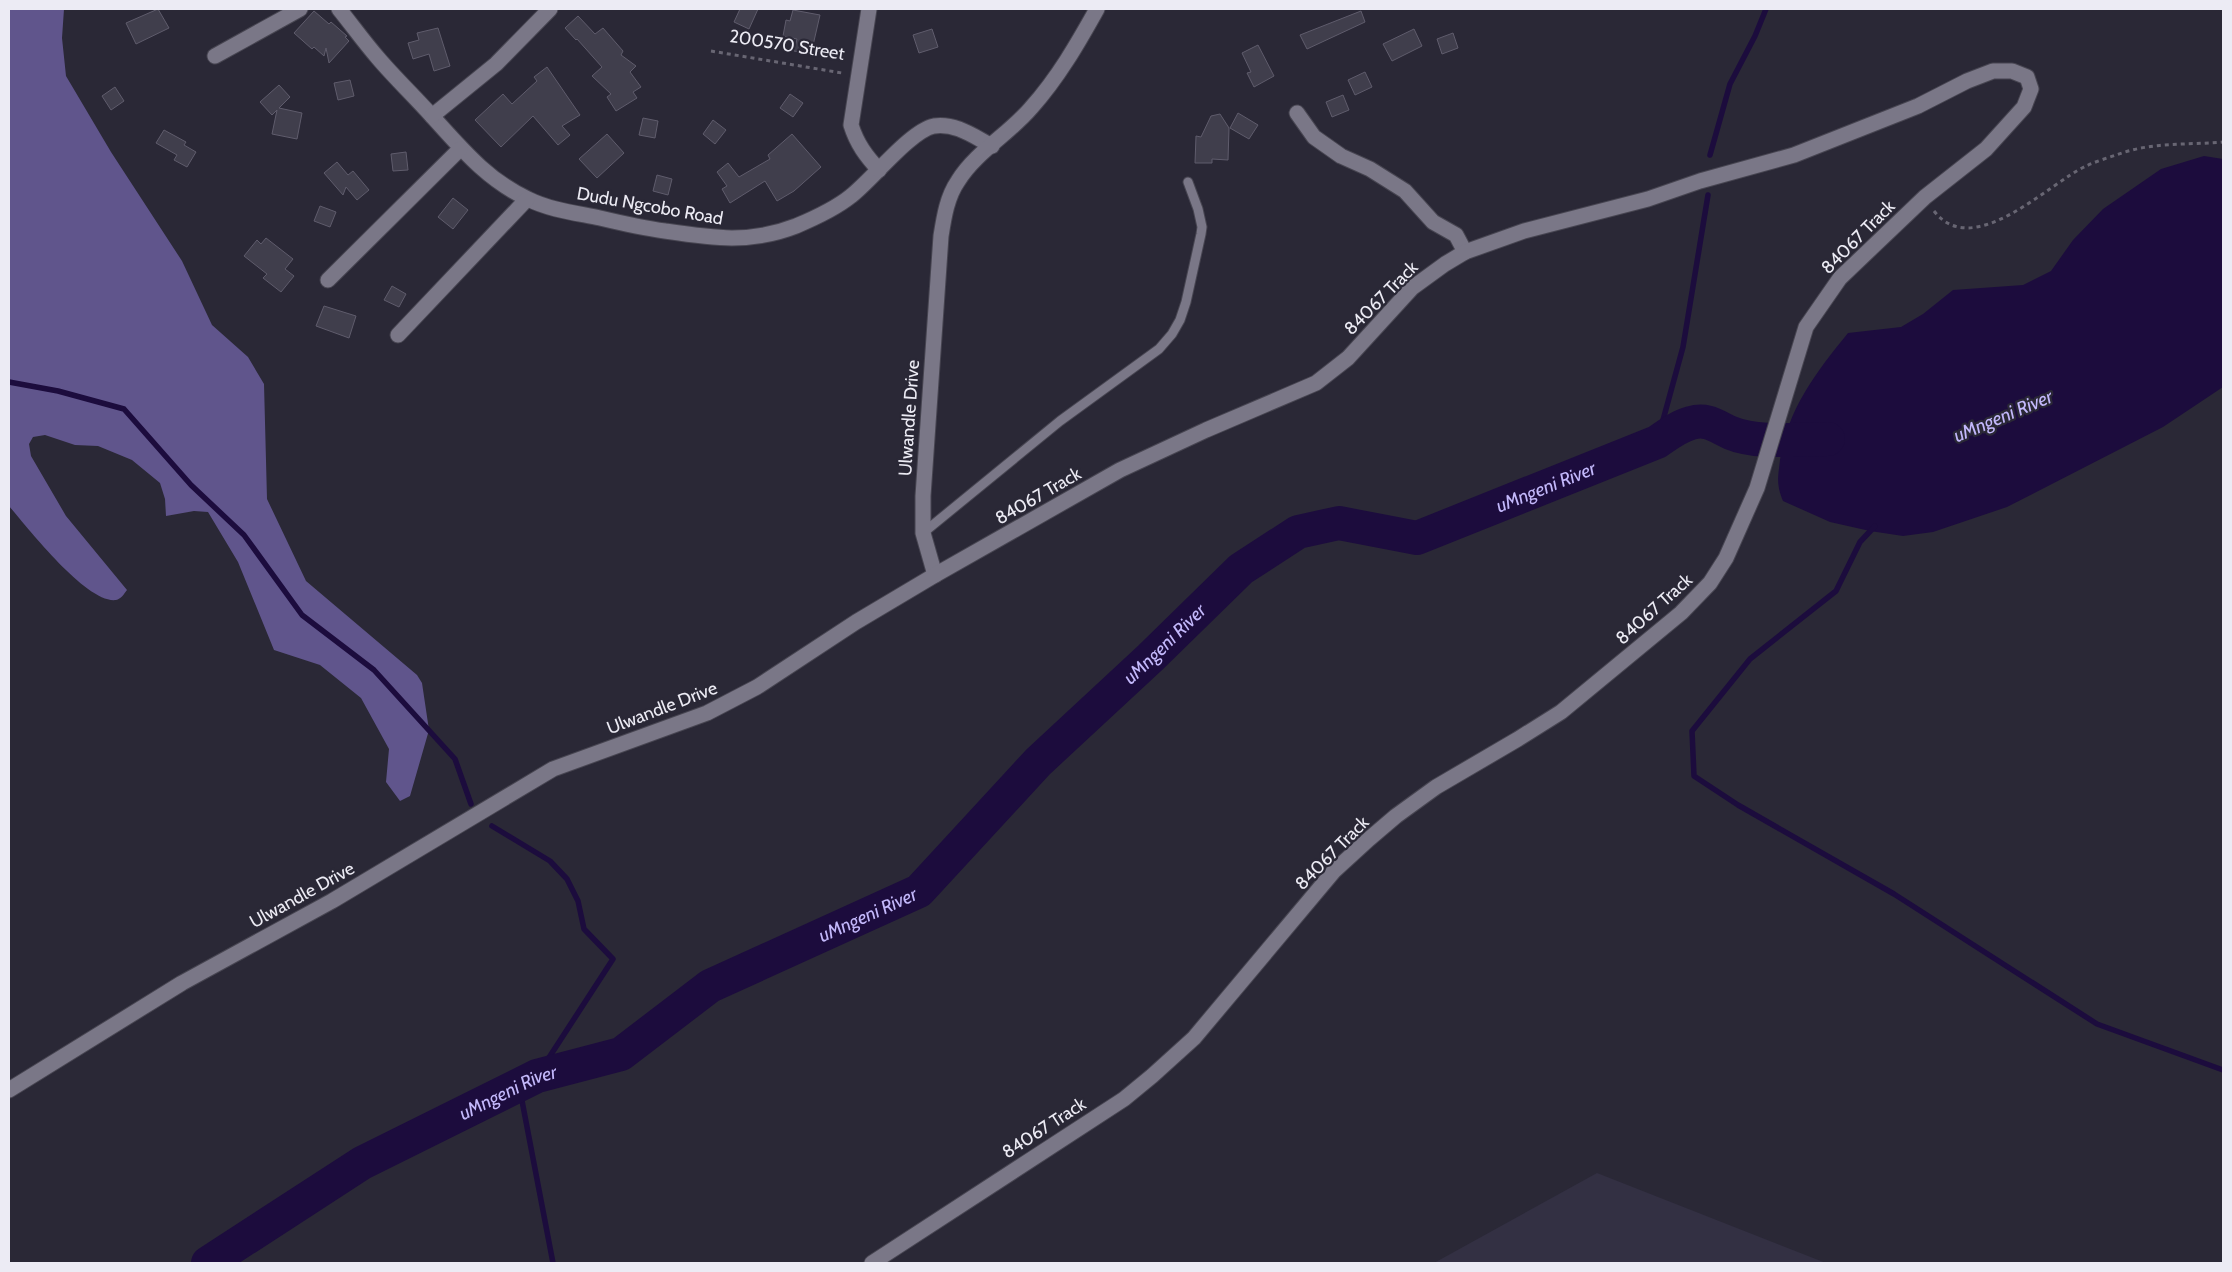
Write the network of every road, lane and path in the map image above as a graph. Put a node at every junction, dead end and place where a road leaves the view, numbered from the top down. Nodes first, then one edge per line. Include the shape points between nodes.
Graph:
1 (300, 9) edge
2 (339, 9) edge
3 (550, 9) edge
4 (869, 9) edge
5 (1097, 9) edge
6 (711, 51) dead end
7 (215, 56) dead end
8 (858, 75) junction
9 (1297, 112) dead end
10 (432, 116) junction
11 (2223, 142) edge
12 (992, 146) junction
13 (460, 149) junction
14 (879, 170) junction
15 (1188, 182) dead end
16 (1925, 197) junction
17 (527, 199) junction
18 (1465, 252) junction
19 (328, 280) dead end
20 (398, 335) dead end
21 (923, 534) junction
22 (936, 575) junction
23 (9, 1090) edge
24 (872, 1263) edge

1 - 7 street
2 - 10 street, Dudu Ngcobo Road via 377,58
3 - 10 street via 496,64
4 - 8 street, 200570 Street
5 - 12 street, Ulwandle Drive via 1055,78 1031,108
6 - 8 path, 200570 Street
8 - 14 street, 200570 Street via 852,125 855,139
9 - 18 street via 1314,137 1405,192 1433,222 1456,235
10 - 13 street, Dudu Ngcobo Road
11 - 16 path via 2141,148 2086,166 2033,202 1987,224 1958,227 1948,223 1942,220
12 - 14 street, Dudu Ngcobo Road via 959,128 932,127 903,146
12 - 21 street, Ulwandle Drive via 957,183 944,217 926,441
13 - 17 street, Dudu Ngcobo Road via 493,179
13 - 19 street
14 - 17 street, Dudu Ngcobo Road via 850,198 817,216 794,227 738,239 702,237 637,226 579,215
15 - 21 lane via 1202,227 1186,302 1172,334 1147,359 1060,421
16 - 18 street, 84067 Track via 1986,149 2024,107 2032,89 2027,77 2012,71 1993,71 1918,106 1794,155 1648,199 1524,231
16 - 24 street, 84067 Track via 1840,278 1806,327 1757,488 1726,558 1710,584 1681,613 1560,712 1436,787 1369,839 1334,872 1194,1038 1124,1100
17 - 20 street
18 - 22 street, 84067 Track via 1412,288 1348,358 1316,383 1139,460
21 - 22 street, Ulwandle Drive
22 - 23 street, Ulwandle Drive via 729,702 553,769 332,901 182,983

